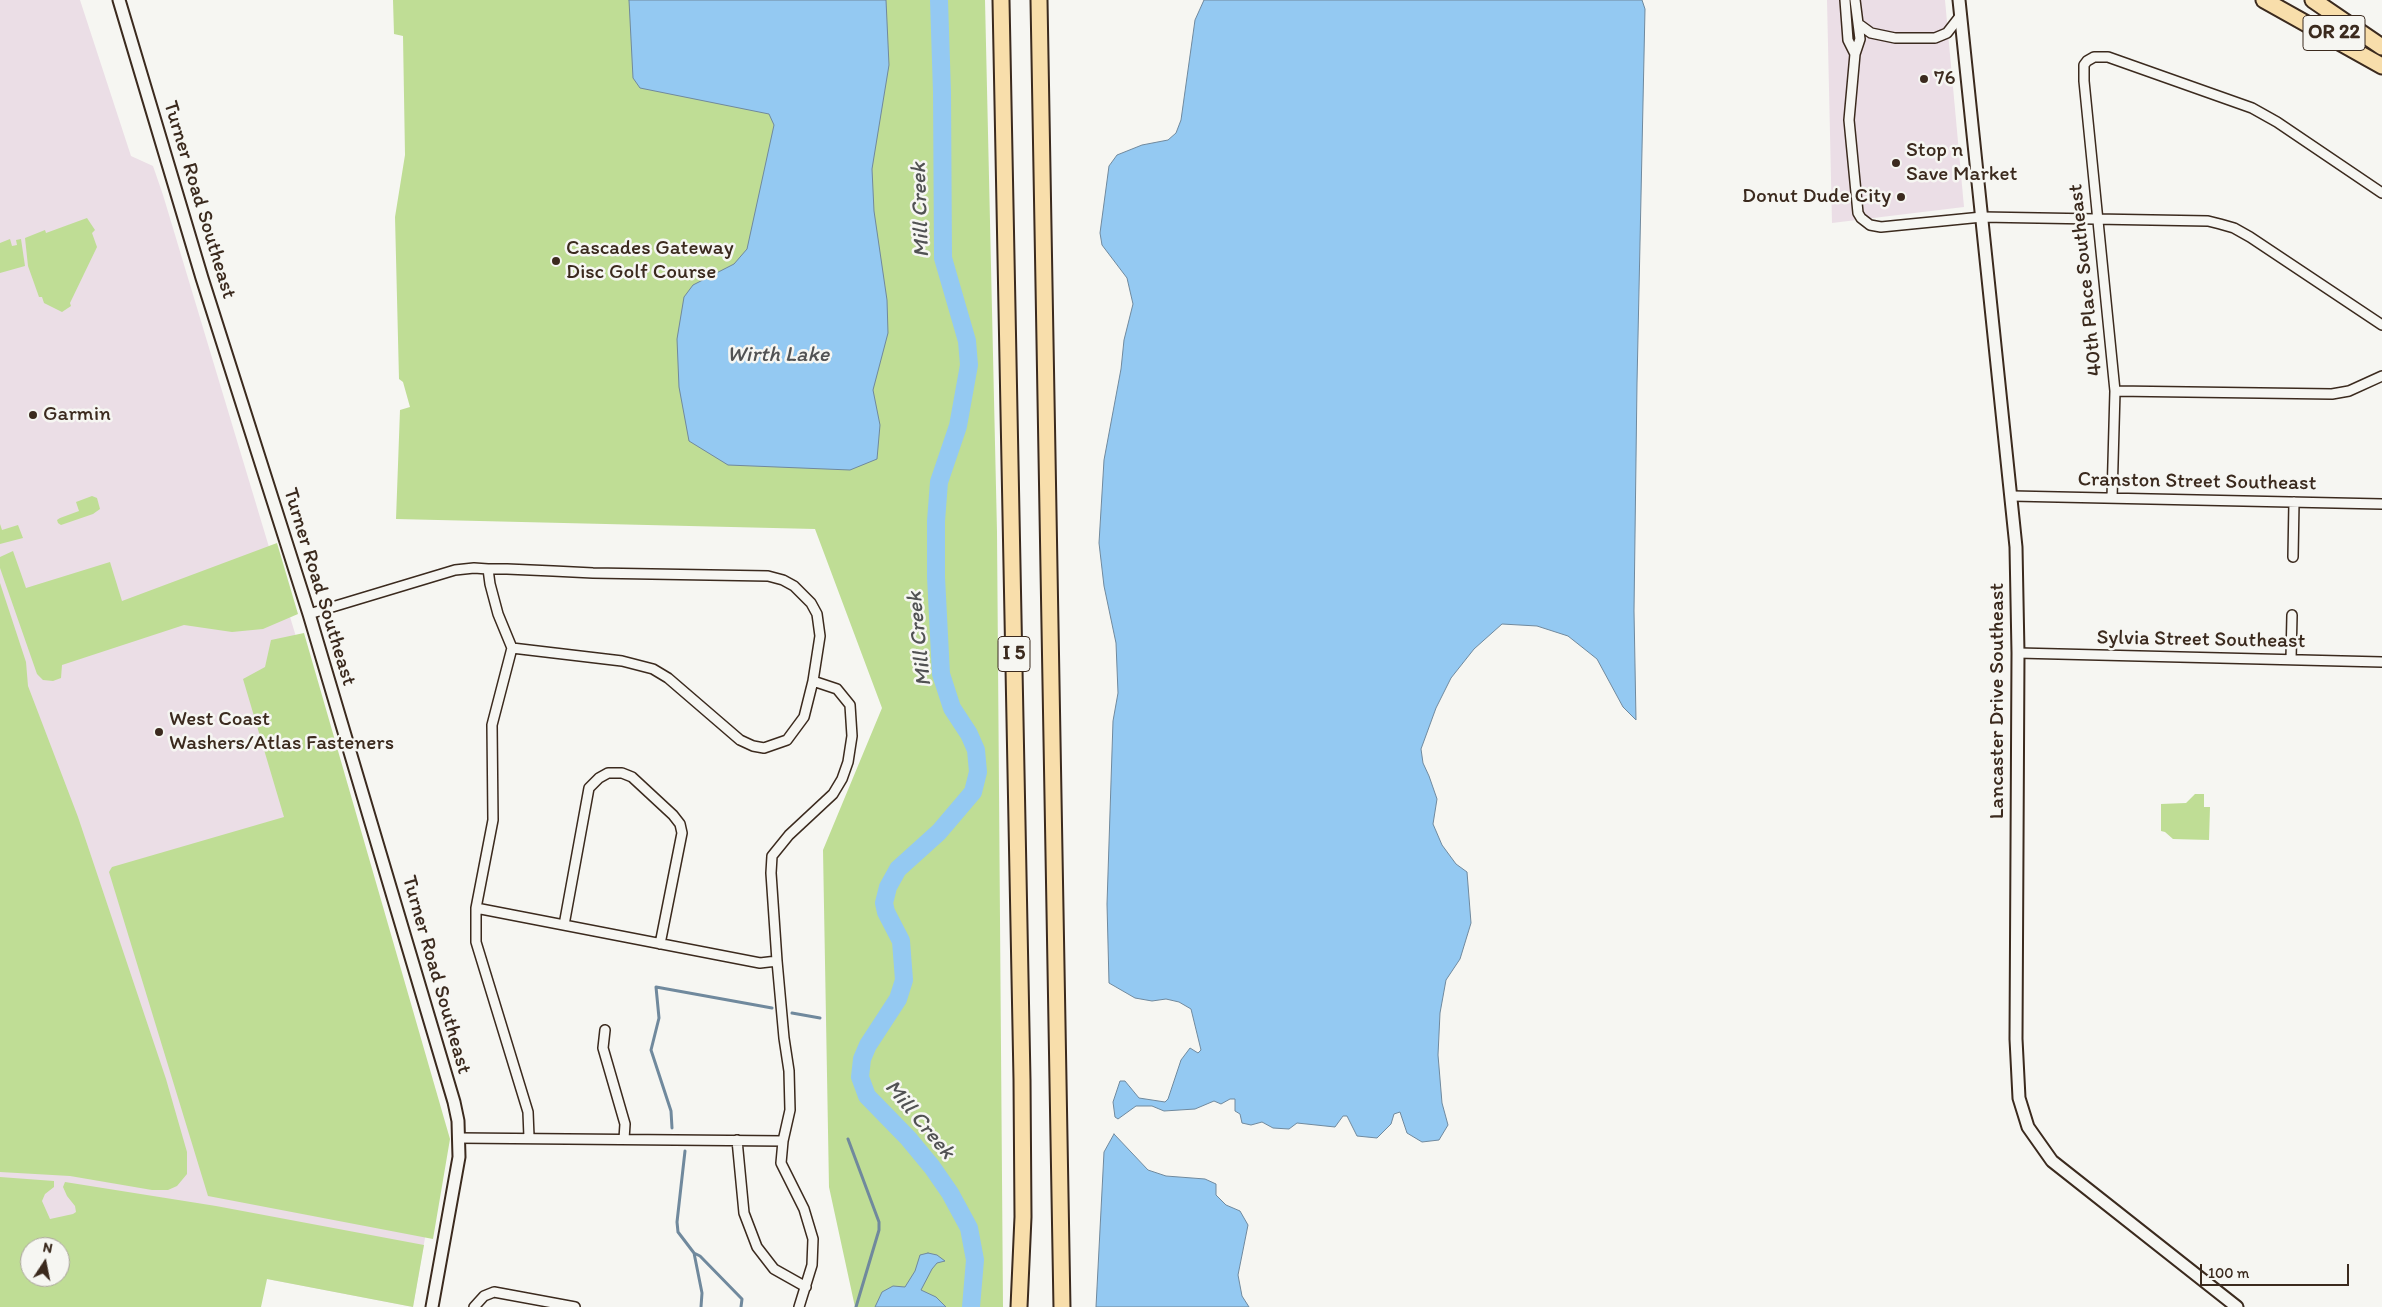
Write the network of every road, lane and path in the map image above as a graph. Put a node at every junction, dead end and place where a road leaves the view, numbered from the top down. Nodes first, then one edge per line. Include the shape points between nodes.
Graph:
1 (119, 0) edge
2 (1001, 0) edge
3 (1039, 0) edge
4 (1845, 0) edge
5 (1855, 0) edge
6 (1959, 0) edge
7 (2264, 0) edge
8 (2286, 0) edge
9 (2317, 2) edge
10 (1961, 15) junction
11 (1860, 25) junction
12 (2382, 47) edge
13 (1855, 54) junction
14 (2382, 66) edge
15 (2382, 193) edge
16 (1982, 218) junction
17 (2098, 219) junction
18 (2382, 325) edge
19 (2382, 376) edge
20 (2115, 391) junction
21 (2012, 496) junction
22 (2112, 498) junction
23 (2294, 502) junction
24 (2382, 504) edge
25 (2293, 557) dead end
26 (488, 569) junction
27 (309, 614) junction
28 (2292, 615) dead end
29 (512, 648) junction
30 (2018, 653) junction
31 (2291, 659) junction
32 (2382, 662) edge
33 (813, 681) junction
34 (476, 908) junction
35 (564, 925) junction
36 (660, 944) junction
37 (777, 962) junction
38 (605, 1030) dead end
39 (529, 1137) junction
40 (459, 1138) junction
41 (624, 1139) junction
42 (737, 1140) junction
43 (783, 1141) junction
44 (806, 1287) junction
45 (432, 1307) edge
46 (474, 1307) edge
47 (575, 1307) edge
48 (799, 1307) edge
49 (1019, 1307) edge
50 (1062, 1307) edge
51 (2237, 1307) edge

1 - 27 main road, Turner Road Southeast via 202,278
2 - 49 highway, I 5 via 1022,1079 1023,1218
3 - 50 highway, I 5
4 - 13 street via 1848,40
5 - 11 street
6 - 10 main road, Lancaster Drive Southeast
7 - 14 highway
8 - 14 highway, OR 22
9 - 12 highway, OR 22
10 - 11 street via 1947,33 1935,38 1895,38 1871,33
10 - 16 main road, Lancaster Drive Southeast
11 - 13 street
13 - 16 street via 1848,120 1860,218 1880,227
15 - 17 street, 40th Place Southeast via 2252,108 2108,57 2094,57 2084,65 2084,80
16 - 17 street
16 - 21 main road, Lancaster Drive Southeast
17 - 18 street via 2208,222 2234,228
17 - 20 street, 40th Place Southeast
19 - 20 street via 2349,391 2332,394
20 - 22 street, 40th Place Southeast
21 - 22 street, Cranston Street Southeast
21 - 30 main road, Lancaster Drive Southeast
22 - 23 street, Cranston Street Southeast
23 - 24 street, Cranston Street Southeast
23 - 25 street
26 - 27 street via 436,574
26 - 29 street via 498,614
26 - 33 street via 754,575 783,580 802,593 817,614 820,636
27 - 40 main road, Turner Road Southeast via 446,1071
28 - 31 street
29 - 33 street via 622,661 654,669 740,740 764,748 788,740 798,729
29 - 34 street via 492,725 493,820
30 - 31 street, Sylvia Street Southeast
30 - 51 main road, Lancaster Drive Southeast via 2016,1069 2024,1117 2034,1139 2052,1161
31 - 32 street, Sylvia Street Southeast
33 - 37 street via 828,685 844,695 850,705 852,736 848,762 832,794 772,856
34 - 35 street
34 - 39 street via 476,942 528,1112
35 - 36 street
35 - 36 street via 589,788 608,773 622,773 632,777 673,815 682,833
36 - 37 street via 760,963
37 - 43 street via 789,1071 790,1110
38 - 41 street via 603,1048 625,1124
39 - 40 street
39 - 41 street
40 - 45 main road, Turner Road Southeast via 455,1185
41 - 42 street
42 - 43 street
42 - 44 street via 744,1213 757,1247 774,1269
43 - 44 street via 781,1163 804,1209 813,1239 812,1265
44 - 48 street
46 - 47 street via 484,1296 494,1292

